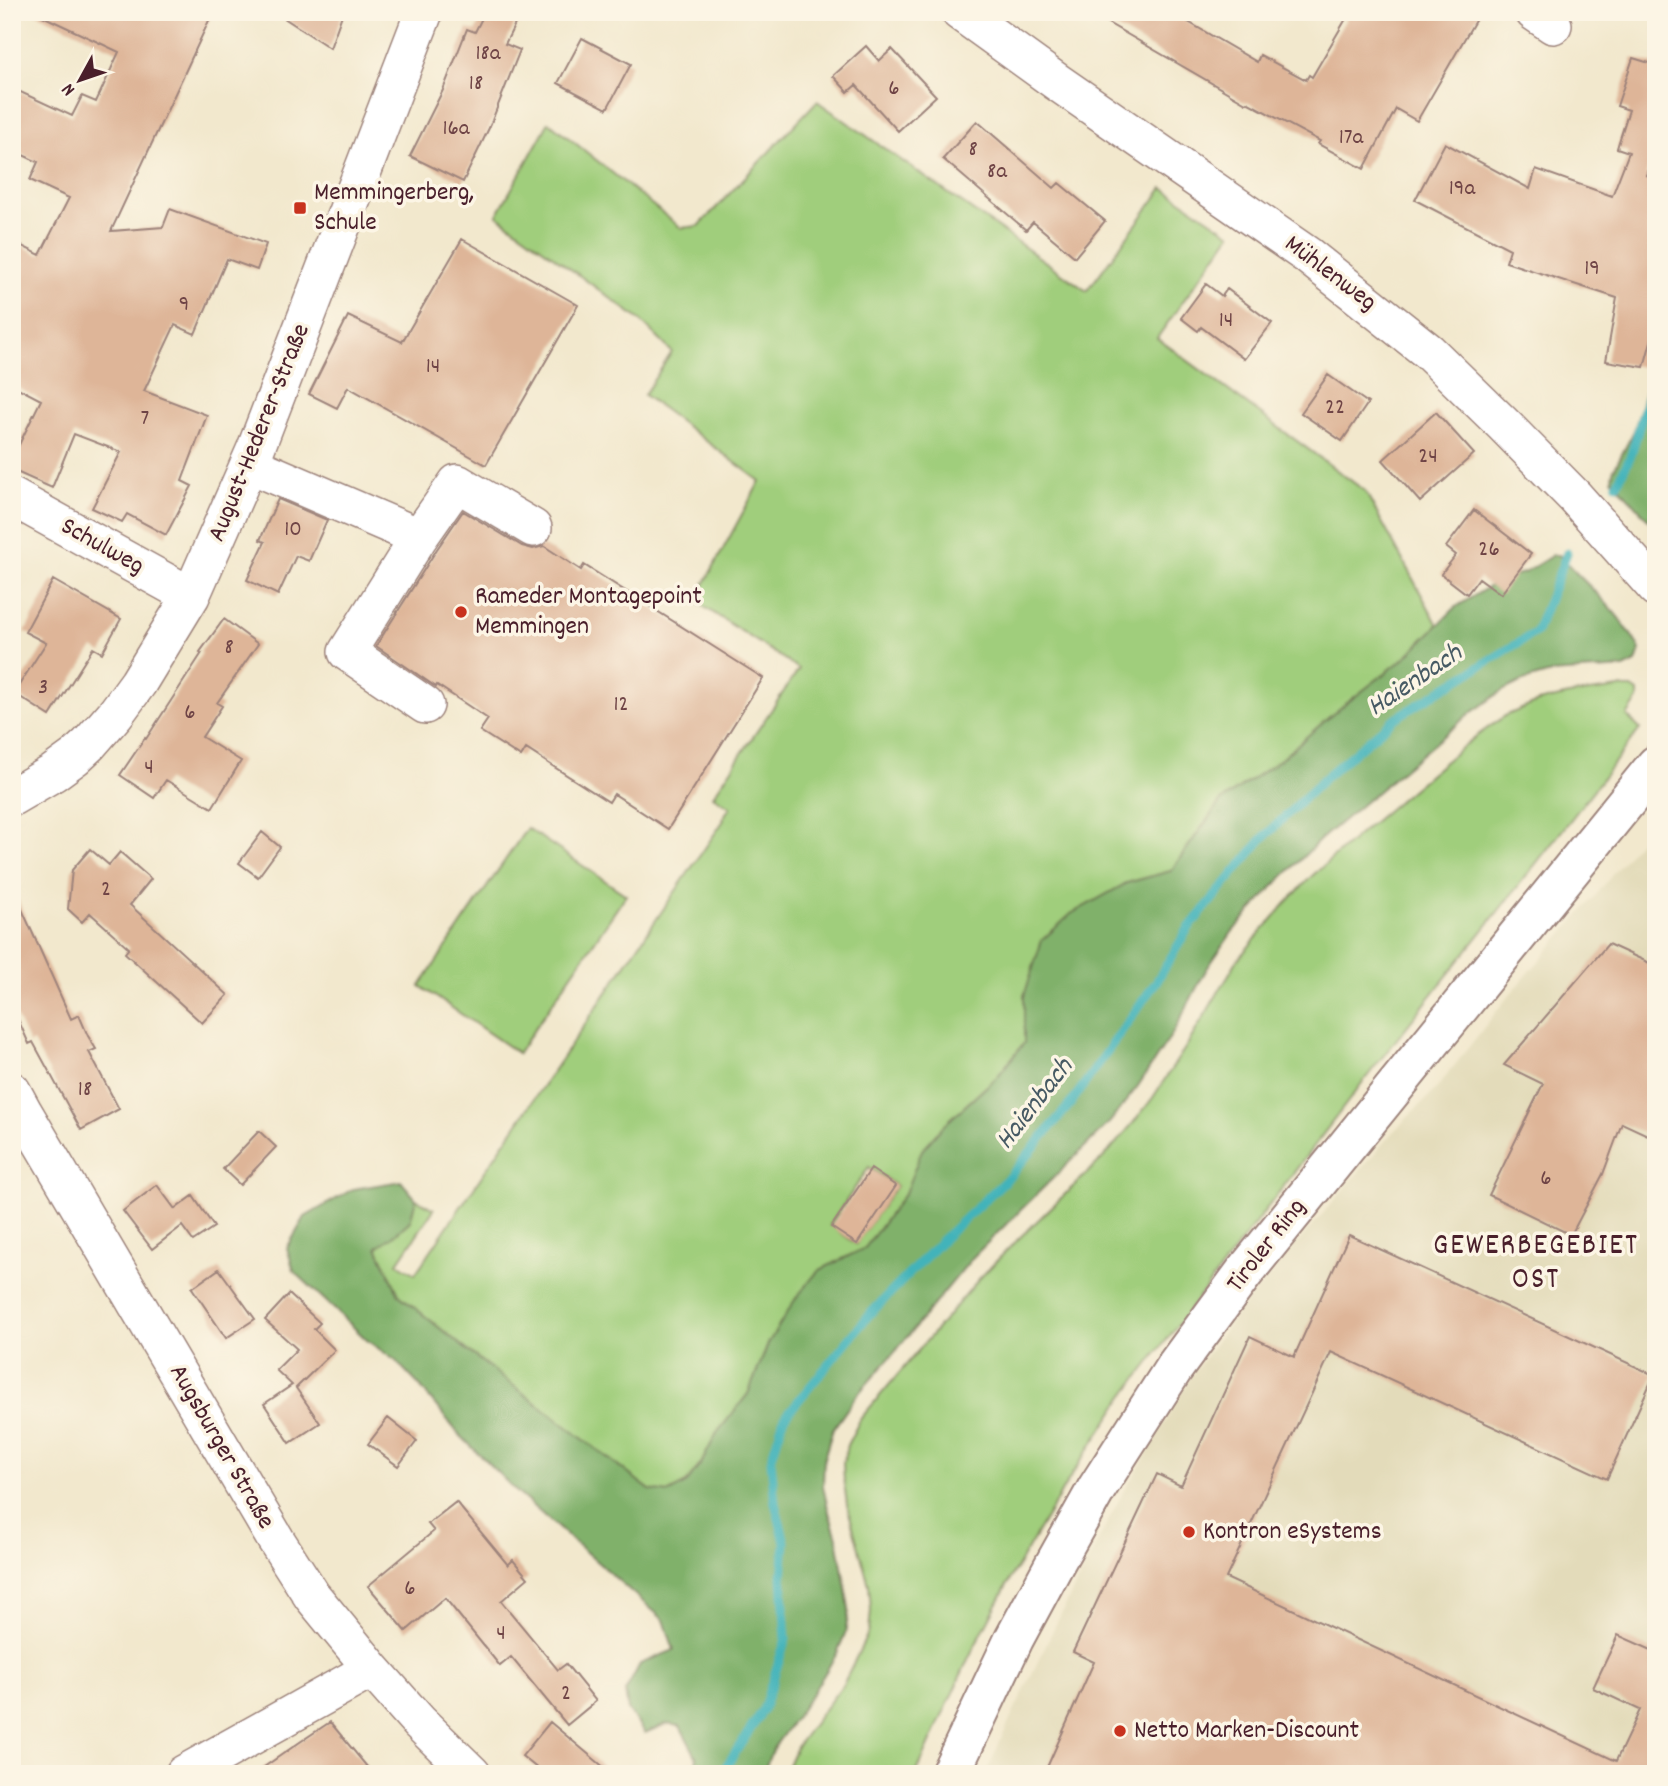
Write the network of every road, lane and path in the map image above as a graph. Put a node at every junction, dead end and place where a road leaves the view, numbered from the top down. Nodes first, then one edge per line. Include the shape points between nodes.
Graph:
1 (424, 12) edge
2 (960, 12) edge
3 (249, 464) junction
4 (12, 497) edge
5 (533, 528) dead end
6 (419, 537) junction
7 (1656, 588) edge
8 (191, 596) junction
9 (425, 705) dead end
10 (1656, 765) edge
11 (12, 797) edge
12 (12, 1091) edge
13 (372, 1668) junction
14 (184, 1774) edge
15 (472, 1774) edge
16 (950, 1774) edge

1 - 3 street, August-Hederer-Straße
2 - 7 street, Mühlenweg via 1307,255 1429,352 1575,497
3 - 6 street
3 - 8 street, August-Hederer-Straße
4 - 8 street, Schulweg
5 - 6 street via 457,483
6 - 9 street via 347,652
8 - 11 street, August-Hederer-Straße via 138,683 89,744
10 - 16 main road, Tiroler Ring via 1244,1273 1174,1368 1067,1541
12 - 13 street, Augsburger Straße via 276,1540 312,1596
13 - 14 street
13 - 15 street, Augsburger Straße

